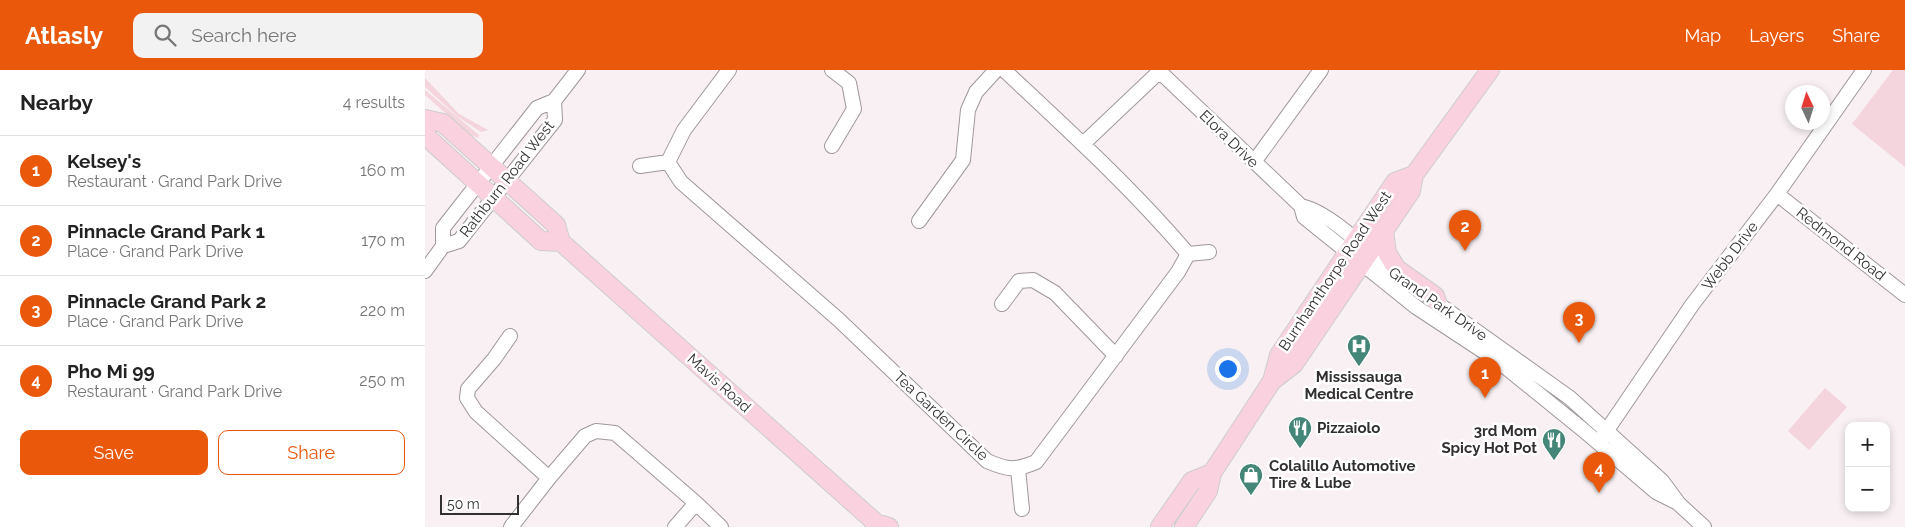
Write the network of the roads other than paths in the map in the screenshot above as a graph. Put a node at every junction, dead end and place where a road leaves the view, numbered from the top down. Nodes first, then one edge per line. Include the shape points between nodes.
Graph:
1 (578, 70) edge
2 (729, 70) edge
3 (832, 70) edge
4 (997, 70) edge
5 (1004, 70) edge
6 (1159, 70) edge
7 (1321, 70) edge
8 (1489, 70) edge
9 (1864, 70) edge
10 (554, 101) junction
11 (425, 119) edge
12 (425, 132) edge
13 (1083, 144) junction
14 (831, 146) dead end
15 (668, 162) junction
16 (1253, 162) junction
17 (491, 166) junction
18 (640, 166) dead end
19 (1415, 175) junction
20 (478, 182) junction
21 (507, 182) junction
22 (1777, 194) junction
23 (493, 197) junction
24 (919, 221) dead end
25 (1384, 231) junction
26 (561, 242) junction
27 (443, 246) junction
28 (1351, 247) junction
29 (1209, 252) dead end
30 (1188, 254) junction
31 (1365, 258) junction
32 (425, 271) edge
33 (1905, 295) edge
34 (1437, 302) junction
35 (1001, 304) dead end
36 (510, 336) dead end
37 (1116, 356) junction
38 (1272, 380) junction
39 (1607, 430) junction
40 (1598, 443) junction
41 (1018, 469) junction
42 (1212, 473) junction
43 (549, 478) junction
44 (696, 503) junction
45 (1679, 504) junction
46 (1022, 509) dead end
47 (881, 526) edge
48 (511, 527) edge
49 (675, 527) edge
50 (721, 527) edge
51 (1160, 527) edge
52 (1184, 527) edge
53 (1704, 527) edge

1 - 10 street, Rathburn Road West
2 - 15 street via 684,130
3 - 14 street via 849,83 854,109
4 - 24 street via 976,92 969,110 963,160
5 - 13 street
6 - 13 street
6 - 16 street, Elora Drive
7 - 16 street
8 - 19 main road, Burnhamthorpe Road West
9 - 22 street, Webb Drive
10 - 17 street, Rathburn Road West via 537,108
10 - 21 street, Rathburn Road West via 555,120
11 - 17 main road, Mavis Road via 443,123
12 - 20 main road
13 - 30 street
15 - 18 street
15 - 41 street, Tea Garden Circle via 681,182 839,320 987,461 1003,468
16 - 28 street, Elora Drive via 1301,206 1304,217
17 - 20 street, Rathburn Road West
17 - 21 main road, Mavis Road
19 - 25 main road, Burnhamthorpe Road West via 1411,191
19 - 28 main road, Burnhamthorpe Road West via 1395,182
20 - 23 main road
20 - 27 street, Rathburn Road West via 443,228
21 - 23 street, Rathburn Road West
21 - 26 main road, Mavis Road via 556,225
22 - 33 street, Redmond Road
22 - 39 street, Webb Drive via 1692,305
23 - 26 main road via 541,241
23 - 27 street, Rathburn Road West via 459,241
25 - 31 main road, Burnhamthorpe Road West
25 - 34 main road via 1387,253 1397,269 1435,296
26 - 47 main road, Mavis Road
27 - 32 street, Rathburn Road West
28 - 31 street, Grand Park Drive
28 - 38 main road, Burnhamthorpe Road West via 1279,355
29 - 30 street
30 - 37 street
31 - 34 street, Grand Park Drive
31 - 38 main road, Burnhamthorpe Road West via 1293,364
31 - 40 street, Grand Park Drive via 1416,307 1498,361
34 - 39 street, Grand Park Drive via 1570,398
35 - 37 street via 1019,281 1033,280 1055,293
36 - 43 street via 468,389 467,398 476,412
37 - 41 street via 1035,462
38 - 42 main road, Burnhamthorpe Road West
39 - 40 street, Webb Drive
39 - 45 street, Grand Park Drive via 1662,481
40 - 45 street, Grand Park Drive via 1656,492
41 - 46 street
42 - 51 main road, Burnhamthorpe Road West via 1193,481
42 - 52 main road, Burnhamthorpe Road West via 1208,491
43 - 44 street via 585,436 596,431 615,433
43 - 48 street
44 - 49 street
44 - 50 street
45 - 53 street, Grand Park Drive

